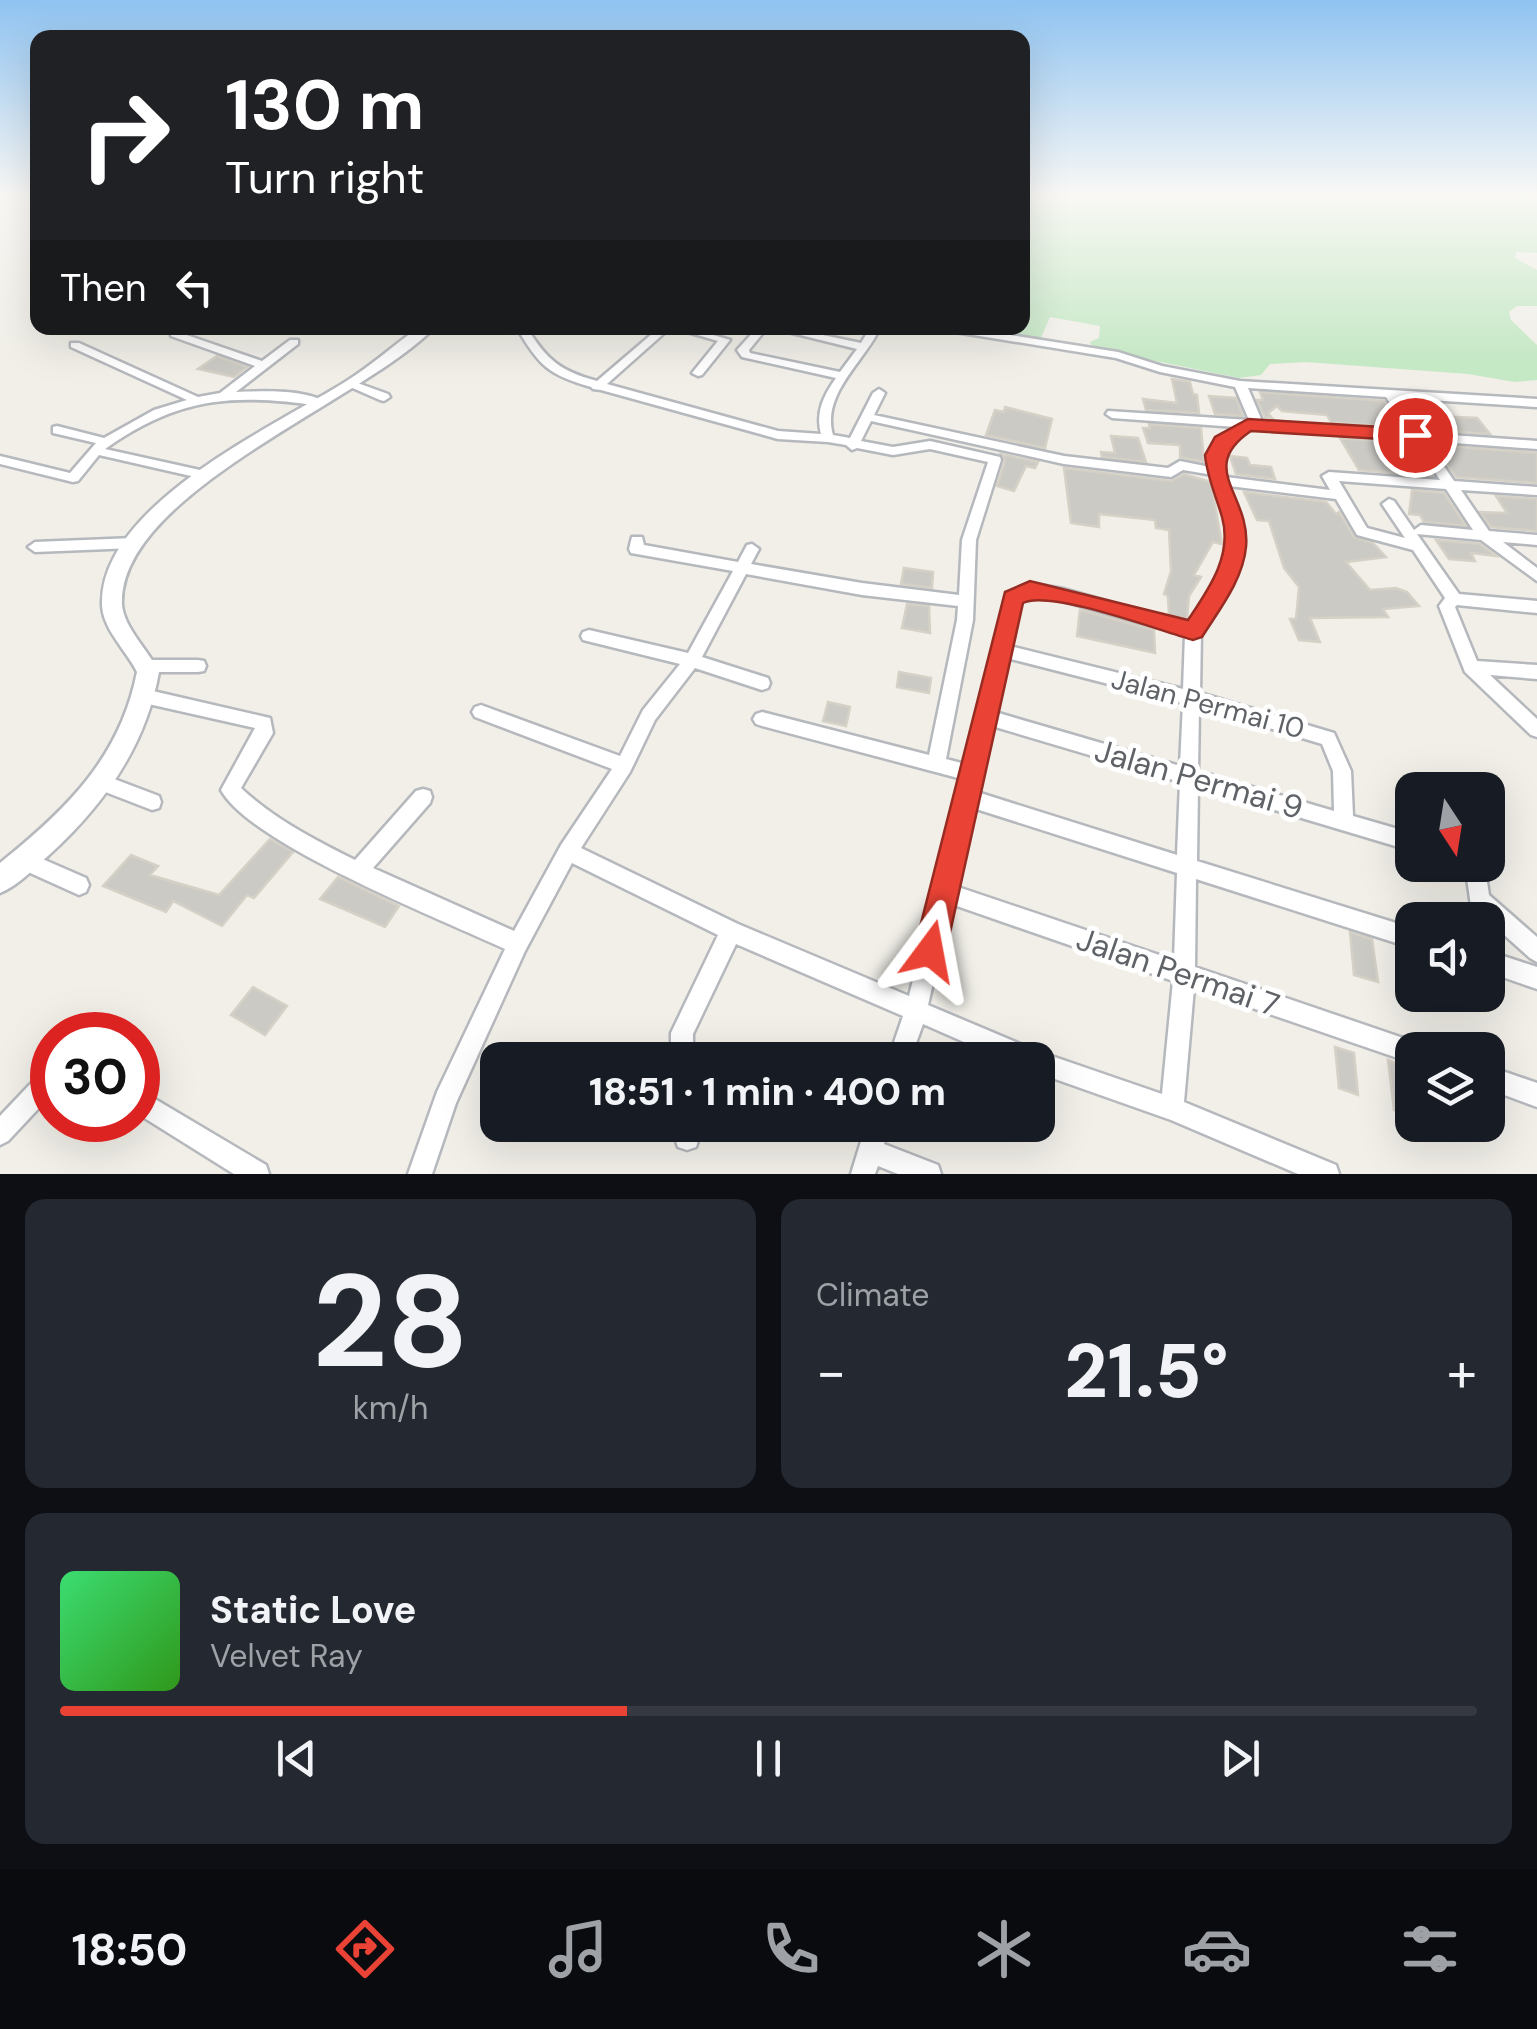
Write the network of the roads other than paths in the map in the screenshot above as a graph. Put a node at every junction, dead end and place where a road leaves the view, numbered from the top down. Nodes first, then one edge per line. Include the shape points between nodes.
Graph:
1 (178, 335) edge
2 (418, 335) edge
3 (526, 335) edge
4 (657, 335) edge
5 (712, 335) edge
6 (756, 335) edge
7 (809, 335) edge
8 (871, 335) edge
9 (994, 335) edge
10 (294, 342) dead end
11 (75, 344) dead end
12 (864, 347) junction
13 (262, 364) junction
14 (698, 374) dead end
15 (844, 376) junction
16 (352, 384) junction
17 (1240, 384) junction
18 (598, 387) junction
19 (879, 393) dead end
20 (1389, 393) junction
21 (225, 394) junction
22 (384, 397) dead end
23 (193, 398) junction
24 (320, 402) junction
25 (1537, 402) edge
26 (1112, 414) dead end
27 (868, 417) junction
28 (1252, 425) junction
29 (56, 430) dead end
30 (1415, 435) junction
31 (828, 438) junction
32 (1537, 445) edge
33 (852, 446) junction
34 (102, 450) junction
35 (0, 460) edge
36 (204, 475) junction
37 (1219, 477) junction
38 (1448, 484) junction
39 (1537, 491) edge
40 (1337, 495) junction
41 (1389, 504) dead end
42 (1422, 530) dead end
43 (1484, 535) junction
44 (637, 540) dead end
45 (1537, 540) edge
46 (134, 543) junction
47 (35, 547) dead end
48 (1419, 547) junction
49 (748, 557) junction
50 (1537, 576) edge
51 (1454, 598) junction
52 (966, 600) junction
53 (1537, 607) edge
54 (1193, 631) junction
55 (589, 636) dead end
56 (1003, 651) junction
57 (692, 660) junction
58 (146, 666) junction
59 (198, 666) dead end
60 (1471, 667) junction
61 (1537, 672) edge
62 (762, 683) dead end
63 (144, 696) junction
64 (1192, 698) junction
65 (481, 712) dead end
66 (986, 717) junction
67 (762, 719) dead end
68 (1537, 730) edge
69 (936, 765) junction
70 (624, 766) junction
71 (973, 774) junction
72 (1187, 777) junction
73 (101, 782) junction
74 (966, 797) junction
75 (423, 798) dead end
76 (152, 802) dead end
77 (1344, 820) junction
78 (1395, 836) edge
79 (568, 851) junction
80 (24, 860) junction
81 (1185, 866) junction
82 (360, 868) junction
83 (0, 880) edge
84 (79, 885) dead end
85 (944, 892) junction
86 (1505, 927) edge
87 (731, 931) junction
88 (1395, 933) edge
89 (518, 944) junction
90 (1537, 950) edge
91 (1505, 966) edge
92 (1184, 973) junction
93 (1537, 978) edge
94 (916, 1011) junction
95 (682, 1042) edge
96 (905, 1042) edge
97 (990, 1042) edge
98 (1395, 1046) edge
99 (1055, 1068) edge
100 (1505, 1084) edge
101 (1537, 1094) edge
102 (30, 1101) edge
103 (1172, 1109) junction
104 (160, 1114) edge
105 (0, 1133) edge
106 (866, 1162) edge
107 (423, 1173) edge
108 (257, 1174) edge
109 (929, 1174) edge
110 (1327, 1174) edge

1 - 13 street
2 - 16 street
3 - 18 street via 556,371
4 - 18 street
5 - 14 street via 725,341
6 - 15 street via 746,355
7 - 12 street
8 - 12 street
9 - 17 street
10 - 13 street
11 - 23 street
12 - 15 street
13 - 21 street
15 - 31 street via 824,415
16 - 22 street
16 - 24 street
17 - 20 street
17 - 28 street
18 - 31 street via 778,435
19 - 27 street
20 - 25 street
20 - 30 street
21 - 23 street
21 - 24 street
23 - 34 street via 154,412
24 - 36 street
26 - 28 street
27 - 33 street
27 - 37 street via 1064,460 1171,473 1180,465
28 - 30 street
28 - 37 street via 1218,446
29 - 34 street
30 - 32 street
30 - 38 street
31 - 33 street
33 - 52 street via 899,451 924,444 994,457 969,540
34 - 35 street via 73,478
34 - 36 street
36 - 46 street
37 - 40 street
37 - 54 street via 1235,549 1222,587
38 - 39 street
38 - 40 street via 1328,476
38 - 43 street
40 - 48 street via 1369,536
41 - 48 street
42 - 43 street
43 - 45 street
43 - 50 street
44 - 49 street via 636,549
46 - 47 street
46 - 58 street via 112,605
48 - 51 street
49 - 52 street via 862,589
49 - 57 street
51 - 53 street
51 - 60 street via 1448,613
52 - 69 street
54 - 56 street via 1030,589 1013,598
54 - 64 street
55 - 57 street
56 - 64 street, Jalan Permai 10
56 - 66 street
57 - 62 street
57 - 70 street via 649,715
58 - 59 street
58 - 63 street
60 - 61 street
60 - 68 street
63 - 73 street
63 - 82 street via 264,723 232,793 292,836
64 - 72 street
64 - 77 street, Jalan Permai 10 via 1328,738 1342,772
65 - 70 street
66 - 71 street
66 - 72 street, Jalan Permai 9
67 - 69 street
69 - 71 street
70 - 79 street
71 - 74 street
72 - 77 street, Jalan Permai 9
72 - 81 street
73 - 76 street
73 - 80 street
74 - 81 street
74 - 85 street
75 - 82 street
77 - 78 street, Jalan Permai 9
79 - 87 street
79 - 89 street
80 - 83 street
80 - 84 street
81 - 88 street
81 - 92 street
82 - 89 street
85 - 92 street, Jalan Permai 7
85 - 94 street
86 - 90 street
87 - 94 street
87 - 95 street
89 - 107 street via 444,1100
91 - 93 street
92 - 98 street, Jalan Permai 7
92 - 103 street
94 - 96 street
94 - 97 street
99 - 103 street
100 - 101 street
102 - 105 street
103 - 110 street
104 - 108 street
106 - 109 street

